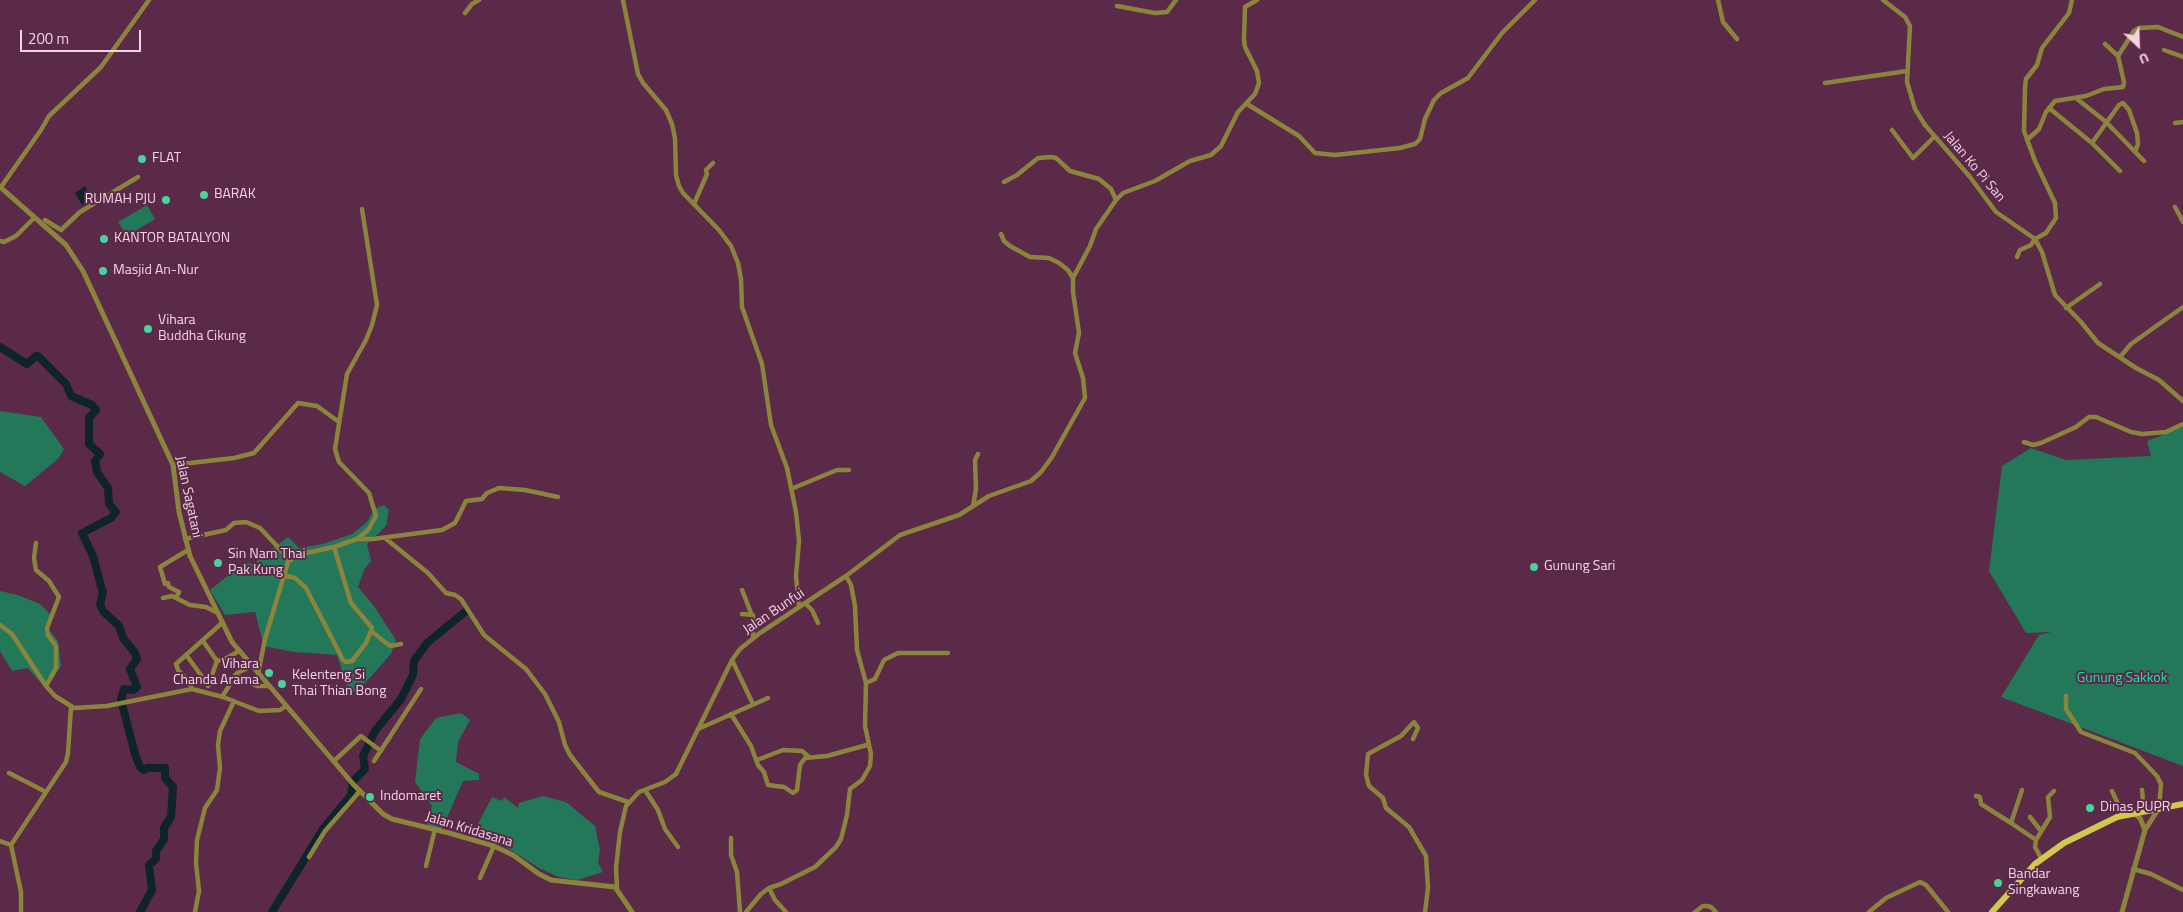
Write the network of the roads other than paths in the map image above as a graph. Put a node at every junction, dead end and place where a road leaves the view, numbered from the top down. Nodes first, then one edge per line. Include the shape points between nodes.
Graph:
1 (149, 0) edge
2 (480, 0) edge
3 (623, 0) edge
4 (1176, 0) edge
5 (1257, 0) edge
6 (1535, 0) edge
7 (1718, 0) edge
8 (1883, 0) edge
9 (2072, 0) edge
10 (1117, 6) dead end
11 (465, 13) dead end
12 (2183, 37) edge
13 (1738, 39) dead end
14 (2105, 44) dead end
15 (2164, 50) dead end
16 (2118, 56) junction
17 (2183, 57) edge
18 (1907, 71) junction
19 (1825, 84) dead end
20 (2076, 98) junction
21 (1247, 104) junction
22 (2049, 108) junction
23 (2106, 122) junction
24 (2174, 122) dead end
25 (2183, 122) edge
26 (1892, 130) dead end
27 (1934, 137) junction
28 (2027, 140) junction
29 (2092, 143) junction
30 (2135, 152) junction
31 (2144, 161) dead end
32 (713, 164) dead end
33 (2120, 172) dead end
34 (138, 177) dead end
35 (1004, 182) dead end
36 (0, 187) edge
37 (1116, 200) junction
38 (694, 204) junction
39 (2176, 207) dead end
40 (362, 209) dead end
41 (34, 218) junction
42 (45, 220) dead end
43 (2183, 222) edge
44 (1001, 234) dead end
45 (2035, 239) junction
46 (0, 241) edge
47 (2017, 257) dead end
48 (1073, 278) junction
49 (2100, 284) dead end
50 (2183, 307) edge
51 (2066, 308) junction
52 (2120, 357) junction
53 (2183, 400) edge
54 (339, 422) junction
55 (2183, 424) edge
56 (2024, 442) dead end
57 (978, 454) dead end
58 (173, 465) junction
59 (849, 470) dead end
60 (791, 489) junction
61 (558, 497) dead end
62 (973, 506) junction
63 (385, 538) junction
64 (185, 539) junction
65 (357, 540) junction
66 (36, 543) dead end
67 (334, 548) junction
68 (188, 550) junction
69 (290, 560) junction
70 (283, 575) junction
71 (846, 576) junction
72 (742, 590) dead end
73 (163, 598) dead end
74 (176, 598) junction
75 (805, 603) junction
76 (799, 607) junction
77 (218, 612) junction
78 (742, 614) dead end
79 (751, 614) junction
80 (222, 623) junction
81 (818, 623) dead end
82 (0, 625) edge
83 (371, 631) junction
84 (753, 638) junction
85 (203, 641) junction
86 (401, 644) dead end
87 (239, 651) junction
88 (948, 653) dead end
89 (187, 656) junction
90 (732, 660) junction
91 (217, 661) junction
92 (252, 666) junction
93 (258, 674) junction
94 (235, 675) junction
95 (866, 683) junction
96 (208, 685) junction
97 (46, 686) junction
98 (268, 686) junction
99 (192, 689) junction
100 (421, 689) dead end
101 (206, 692) junction
102 (2066, 696) dead end
103 (222, 697) junction
104 (768, 698) dead end
105 (234, 701) junction
106 (753, 704) junction
107 (286, 706) junction
108 (71, 707) junction
109 (731, 714) junction
110 (698, 729) junction
111 (1413, 739) dead end
112 (867, 744) junction
113 (381, 751) junction
114 (808, 756) junction
115 (757, 760) junction
116 (334, 761) junction
117 (374, 761) dead end
118 (9, 773) dead end
119 (352, 783) joint
120 (645, 790) junction
121 (2022, 790) dead end
122 (2142, 790) dead end
123 (360, 791) junction
124 (2054, 791) dead end
125 (2112, 791) dead end
126 (46, 792) junction
127 (1976, 796) dead end
128 (628, 802) junction
129 (2183, 804) edge
130 (2159, 808) junction
131 (2144, 810) junction
132 (2133, 812) junction
133 (2123, 815) junction
134 (2030, 817) dead end
135 (2011, 823) junction
136 (436, 829) junction
137 (2145, 830) junction
138 (2041, 831) junction
139 (731, 838) dead end
140 (2036, 840) junction
141 (0, 841) edge
142 (10, 845) junction
143 (494, 846) junction
144 (678, 847) dead end
145 (309, 857) dead end
146 (2041, 858) junction
147 (426, 866) dead end
148 (2133, 869) junction
149 (480, 878) dead end
150 (769, 888) junction
151 (617, 889) junction
152 (2183, 890) edge
153 (1995, 911) edge
154 (21, 912) edge
155 (195, 912) edge
156 (632, 912) edge
157 (740, 912) edge
158 (746, 912) edge
159 (786, 912) edge
160 (1425, 912) edge
161 (1695, 912) edge
162 (1716, 912) edge
163 (1869, 912) edge
164 (1948, 912) edge
165 (2122, 912) edge

1 - 36 street via 101,67 49,116
2 - 11 street
3 - 38 street via 638,74 666,110 675,138 679,186
4 - 10 street via 1166,12
5 - 21 street via 1246,7 1245,47 1259,77 1255,94
6 - 21 street via 1502,33 1468,78 1441,92 1434,100 1420,139 1415,144 1335,155 1315,152 1300,136
7 - 13 street via 1723,22
8 - 18 street, Jalan Ko Pi San via 1905,17 1910,26
9 - 28 street via 2069,12 2044,44 2026,79 2023,125
12 - 16 street via 2158,27 2139,28
14 - 16 street
15 - 17 street
16 - 20 street via 2124,82 2122,87
18 - 19 street
18 - 27 street, Jalan Ko Pi San via 1909,93 1915,109
20 - 22 street via 2056,100
20 - 23 street
21 - 37 street via 1238,112 1217,151 1174,168 1155,181 1123,193
22 - 28 street via 2040,128
22 - 29 street
23 - 29 street
23 - 30 street
23 - 30 street via 2119,105 2125,104 2137,133
24 - 25 street
26 - 27 street via 1912,158
27 - 45 street, Jalan Ko Pi San via 1977,185 1996,212
28 - 45 street via 2057,211 2051,228
29 - 33 street
30 - 31 street
32 - 38 street via 706,170
34 - 42 street via 80,212 61,230
35 - 37 street via 1038,158 1050,156 1070,171 1099,179 1111,189
36 - 41 street, Jalan Sagatani
37 - 48 street via 1096,229
38 - 60 street via 731,246 738,263 742,308 762,364 771,425
39 - 43 street
40 - 54 street via 377,305 366,340 347,374
41 - 46 street via 16,236
41 - 58 street, Jalan Sagatani via 66,245 77,261
44 - 48 street via 1010,246 1030,257 1049,258 1059,263
45 - 47 street via 2020,250
45 - 51 street via 2055,295
48 - 62 street, Jalan Bunfui via 1080,333 1075,353 1085,398 1041,472 1028,483 1002,490
49 - 51 street
50 - 52 street via 2131,344
51 - 52 street via 2098,343
52 - 53 street via 2159,380
54 - 58 street via 317,406 299,402 254,453
54 - 65 street via 336,456 368,493 376,515 368,530
55 - 56 street via 2166,432 2142,434 2089,417 2041,444
57 - 62 street
58 - 64 street, Jalan Sagatani
59 - 60 street via 837,470
60 - 76 street via 799,536 796,562
61 - 63 street via 498,488 482,499 466,501 456,521 447,528
62 - 71 street, Jalan Bunfui via 946,520 900,535
63 - 65 street
63 - 128 street via 428,573 446,593 461,599 484,634 526,669 543,690 559,722 570,755 599,792
64 - 68 street, Jalan Sagatani
64 - 69 street via 226,530 235,522 246,522 260,528
65 - 67 street
66 - 97 street via 36,570 50,582 59,598 47,628 48,636 56,646 56,666
67 - 69 street
67 - 83 street via 351,603 369,622
68 - 74 street via 160,567 165,584 179,592
68 - 77 street, Jalan Sagatani
69 - 70 street
70 - 83 street via 295,578 306,588 344,661 350,662 355,658
70 - 93 street
71 - 75 street, Jalan Bunfui
71 - 95 street via 855,606 857,650
72 - 79 street
73 - 74 street
74 - 77 street
75 - 76 street, Jalan Bunfui
75 - 81 street
76 - 84 street, Jalan Bunfui
77 - 80 street, Jalan Sagatani
78 - 79 street
79 - 84 street via 754,618
80 - 85 street
80 - 87 street, Jalan Sagatani
82 - 97 street via 12,634
83 - 86 street via 390,646
84 - 90 street, Jalan Bunfui
85 - 89 street
85 - 91 street
87 - 91 street
87 - 92 street, Jalan Sagatani
88 - 95 street via 898,653 884,660 875,679
89 - 96 street
89 - 99 street via 178,662 176,668
90 - 106 street
90 - 110 street, Jalan Bunfui
91 - 96 street
92 - 93 street, Jalan Sagatani
92 - 94 street
93 - 98 street, Jalan Sagatani
94 - 98 street via 257,686
94 - 103 street
95 - 112 street
96 - 101 street
97 - 108 street
98 - 107 street, Jalan Sagatani
99 - 101 street
99 - 108 street via 107,706
100 - 113 street
101 - 103 street
102 - 130 street via 2066,709 2081,732 2135,753 2157,776 2161,784
103 - 105 street
104 - 106 street
105 - 107 street via 259,711 280,710
105 - 155 street via 220,731 217,790 205,808 197,840 199,891
106 - 109 street
107 - 116 street, Jalan Sagatani
108 - 126 street via 67,758
109 - 110 street
109 - 115 street
110 - 120 street, Jalan Bunfui via 676,774
111 - 160 street via 1418,728 1414,722 1401,736 1368,754 1365,764 1369,786 1383,798 1386,808 1409,827 1426,856 1428,888
112 - 114 street via 827,756
112 - 150 street via 871,754 870,766 862,780 850,789 847,815 836,848 815,866
113 - 116 street via 361,736
113 - 117 street
114 - 115 street via 802,751 783,750
114 - 115 street via 800,766 794,794 784,787 768,785
116 - 119 street, Jalan Sagatani
118 - 126 street
119 - 123 street, Jalan Kridasana
120 - 128 street, Jalan Bunfui
120 - 144 street
121 - 135 street
122 - 131 street
123 - 136 street, Jalan Kridasana via 392,819
123 - 145 street via 325,831
124 - 138 street via 2048,796 2050,818
125 - 133 street
126 - 142 street
127 - 135 street via 1980,797 1981,804
128 - 151 street via 620,832
129 - 130 main road
130 - 131 main road
130 - 137 street
131 - 132 main road
132 - 133 main road
132 - 137 street
133 - 146 main road via 2078,835
134 - 138 street
135 - 140 street
136 - 143 street, Jalan Kridasana
136 - 147 street
137 - 148 street
138 - 140 street
139 - 157 street
140 - 146 street via 2035,850
141 - 142 street
142 - 154 street via 21,892
143 - 149 street
143 - 151 street, Jalan Kridasana via 552,880 607,885
146 - 153 main road
148 - 152 street
148 - 165 street
150 - 158 street
150 - 159 street
151 - 156 street
161 - 162 street via 1698,908 1712,906
163 - 164 street via 1886,898 1920,882

